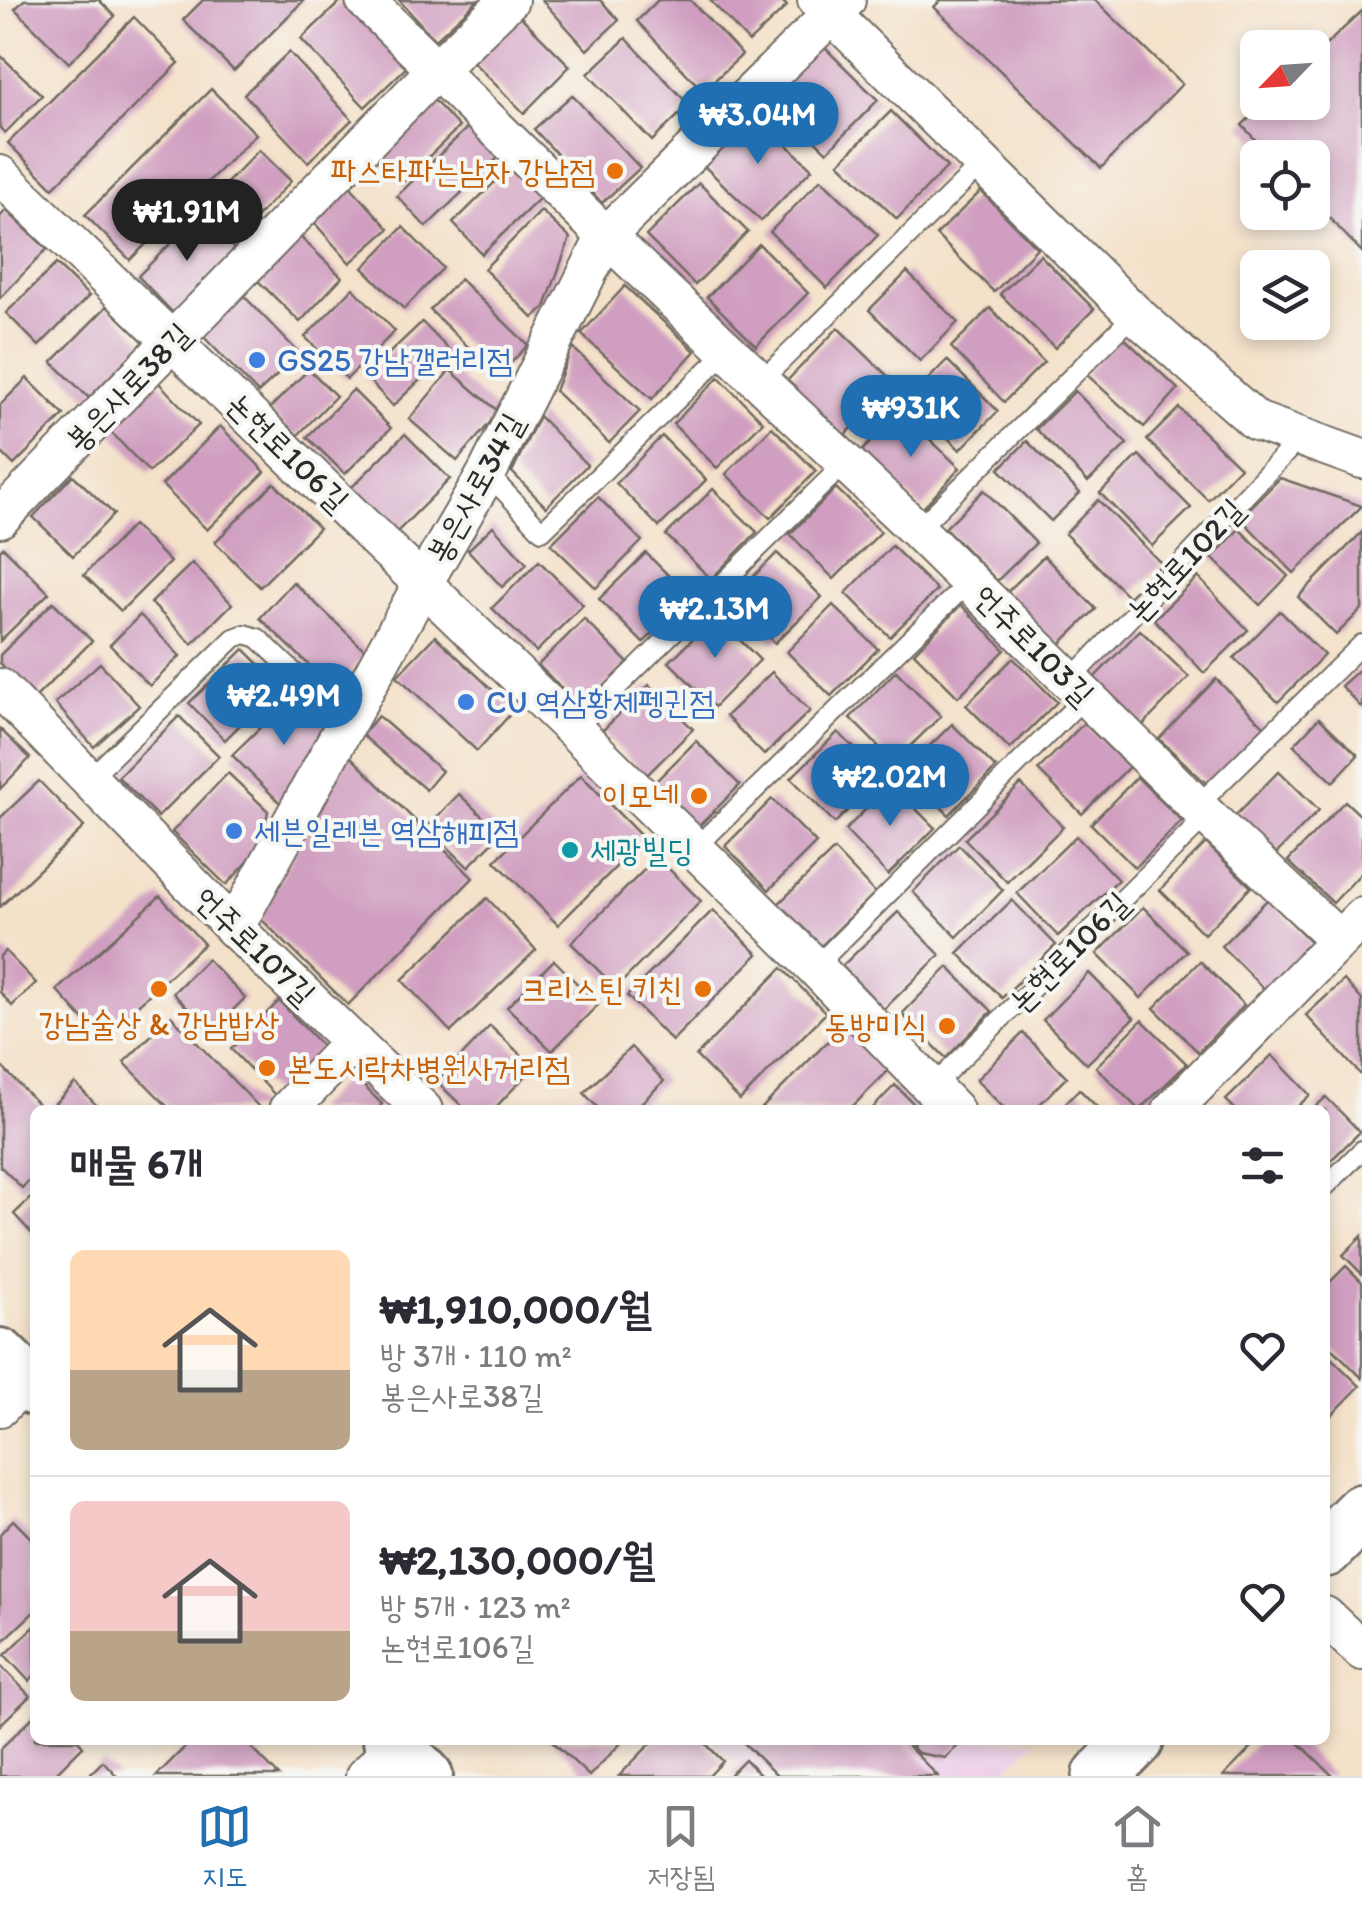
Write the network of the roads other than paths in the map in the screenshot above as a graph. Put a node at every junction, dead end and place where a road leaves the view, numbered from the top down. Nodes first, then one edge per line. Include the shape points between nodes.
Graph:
1 (365, 0) edge
2 (509, 0) edge
3 (831, 5) edge
4 (436, 70) junction
5 (982, 164) junction
6 (0, 176) edge
7 (606, 236) junction
8 (1135, 314) junction
9 (173, 341) junction
10 (728, 350) junction
11 (762, 381) junction
12 (1300, 438) junction
13 (1362, 458) edge
14 (846, 462) junction
15 (487, 473) junction
16 (0, 518) edge
17 (917, 530) junction
18 (970, 582) junction
19 (422, 583) junction
20 (1362, 644) edge
21 (0, 688) edge
22 (1078, 689) junction
23 (348, 724) junction
24 (574, 730) junction
25 (88, 780) junction
26 (1202, 811) junction
27 (694, 849) junction
28 (234, 928) junction
29 (1350, 928) edge
30 (814, 967) junction
31 (353, 1042) junction
32 (943, 1099) edge
33 (293, 1105) edge
34 (419, 1105) edge
35 (1177, 1105) edge
36 (1362, 1150) edge
37 (1330, 1183) edge
38 (1362, 1512) edge
39 (1330, 1545) edge
40 (1330, 1621) edge
41 (1362, 1652) edge
42 (1131, 1745) edge
43 (1101, 1776) edge

1 - 4 street, 언주로103길
2 - 4 street, 봉은사로38길
3 - 5 street
3 - 7 street, 봉은사로34길
4 - 7 street, 언주로103길
4 - 9 street, 봉은사로38길
5 - 8 street
5 - 11 lane
6 - 9 street, 논현로106길
7 - 10 street, 언주로103길
7 - 15 street, 봉은사로34길
8 - 12 street via 1256,422
8 - 17 lane
9 - 16 street, 봉은사로38길
9 - 19 street, 논현로106길
10 - 11 street, 언주로103길
10 - 15 lane via 542,531
11 - 14 street, 언주로103길
12 - 13 street
12 - 22 lane, 논현로102길
14 - 17 street, 언주로103길
14 - 24 lane
15 - 19 street, 봉은사로34길
17 - 18 street, 언주로103길
18 - 22 street, 언주로103길
18 - 27 lane
19 - 23 street, 봉은사로34길
19 - 24 street, 논현로106길
20 - 26 lane
21 - 25 street, 언주로107길
22 - 26 street, 언주로103길
22 - 30 lane
23 - 25 lane via 246,634 234,638
23 - 28 street, 봉은사로34길
24 - 27 street, 논현로106길
25 - 28 street, 언주로107길
26 - 29 street, 언주로103길
26 - 32 lane, 논현로106길
27 - 30 street, 논현로106길
28 - 31 street, 언주로107길
29 - 35 street
30 - 32 street, 논현로106길
31 - 33 street
31 - 34 street, 언주로107길
36 - 37 lane
38 - 39 main road
40 - 41 street
42 - 43 main road

